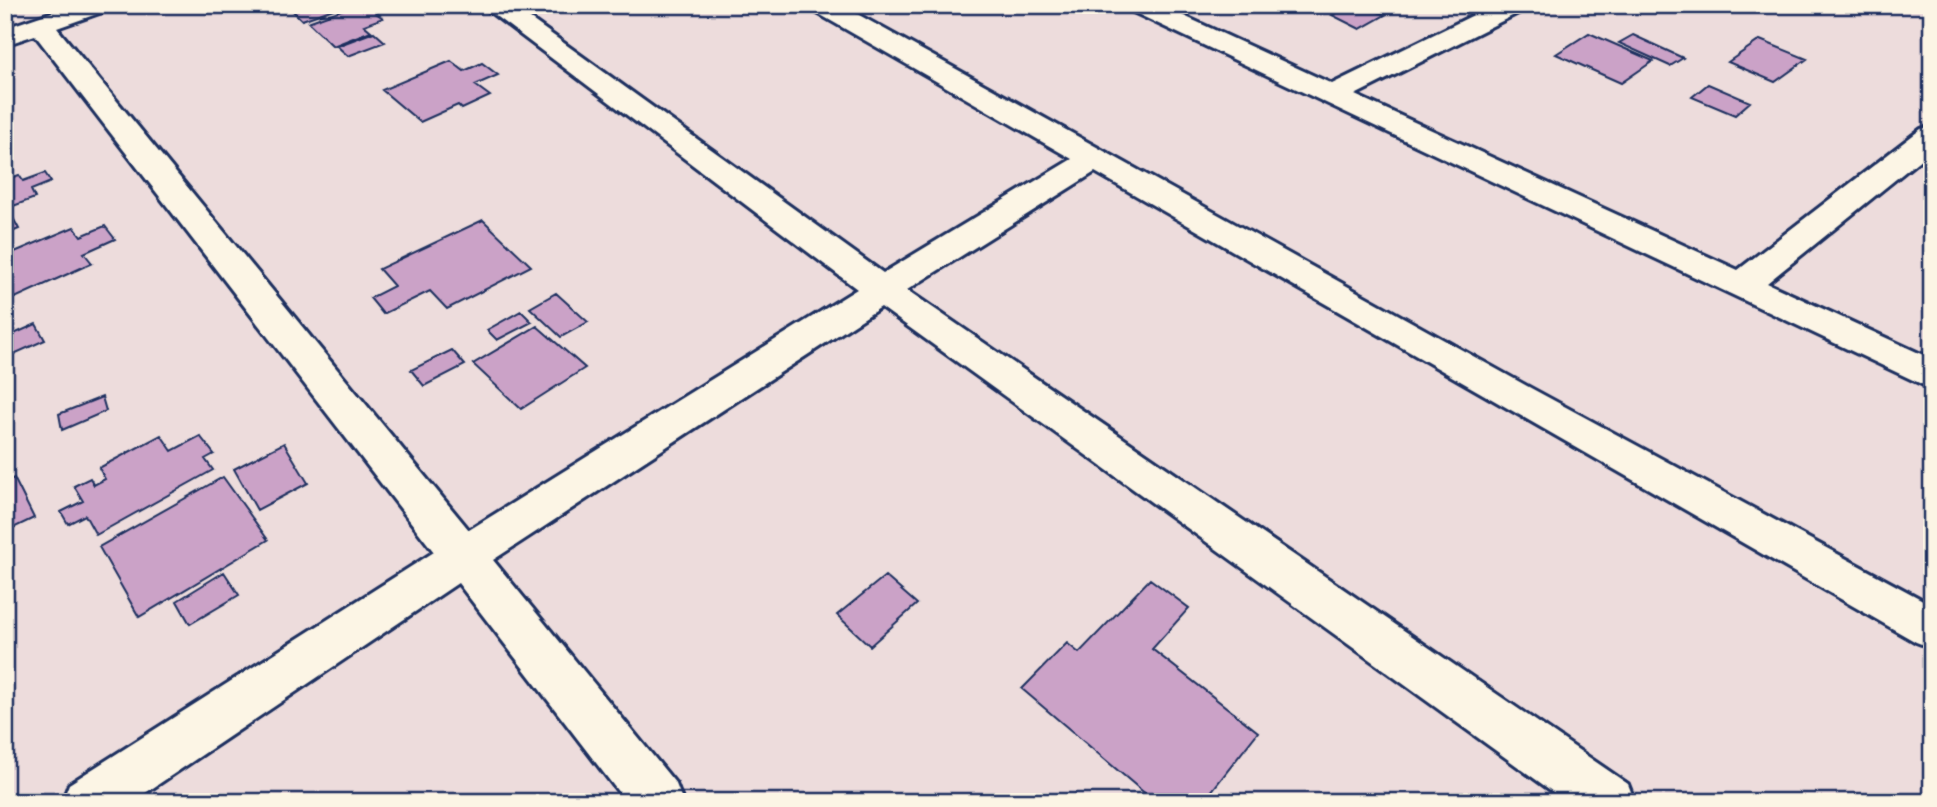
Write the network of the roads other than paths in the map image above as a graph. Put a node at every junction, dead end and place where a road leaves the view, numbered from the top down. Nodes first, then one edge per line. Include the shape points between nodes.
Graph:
1 (99, 5) edge
2 (494, 5) edge
3 (821, 5) edge
4 (1138, 5) edge
5 (1515, 5) edge
6 (23, 31) edge
7 (1331, 96) junction
8 (1932, 135) edge
9 (1095, 158) junction
10 (1742, 285) junction
11 (881, 289) junction
12 (1932, 375) edge
13 (462, 556) junction
14 (1932, 628) edge
15 (87, 802) edge
16 (658, 802) edge
17 (1610, 802) edge

1 - 6 street
2 - 11 street
3 - 9 street
4 - 7 street
5 - 7 street
6 - 13 street
7 - 10 street
8 - 10 street
9 - 11 street
9 - 14 street via 1690,498
10 - 12 street
11 - 13 street
11 - 17 street
13 - 15 street
13 - 16 street

